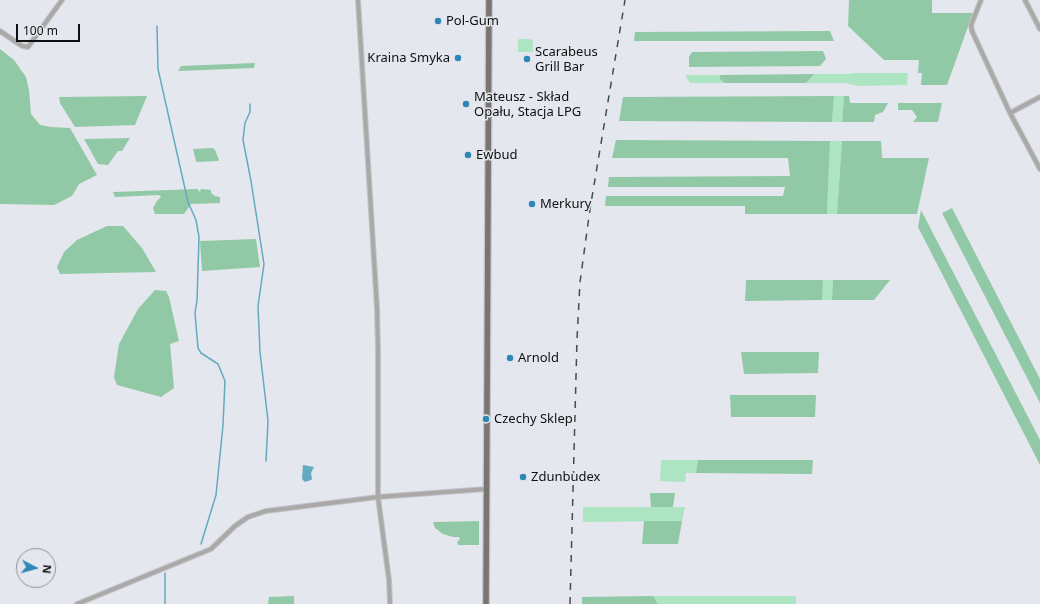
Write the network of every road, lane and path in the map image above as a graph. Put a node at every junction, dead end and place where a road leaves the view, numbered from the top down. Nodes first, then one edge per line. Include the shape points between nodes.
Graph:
1 (62, 0) edge
2 (358, 0) edge
3 (489, 0) edge
4 (981, 0) edge
5 (1025, 0) edge
6 (1040, 29) edge
7 (0, 31) edge
8 (1040, 97) edge
9 (1010, 112) junction
10 (1040, 170) edge
11 (486, 489) junction
12 (378, 497) junction
13 (77, 604) edge
14 (390, 604) edge
15 (486, 604) edge

1 - 7 street via 28,47 22,46
2 - 12 street via 377,308
3 - 11 main road
4 - 9 street via 971,25 972,30
5 - 6 street
8 - 9 street
9 - 10 street
11 - 12 street
11 - 15 main road
12 - 13 street via 266,512 248,517 211,549
12 - 14 street

